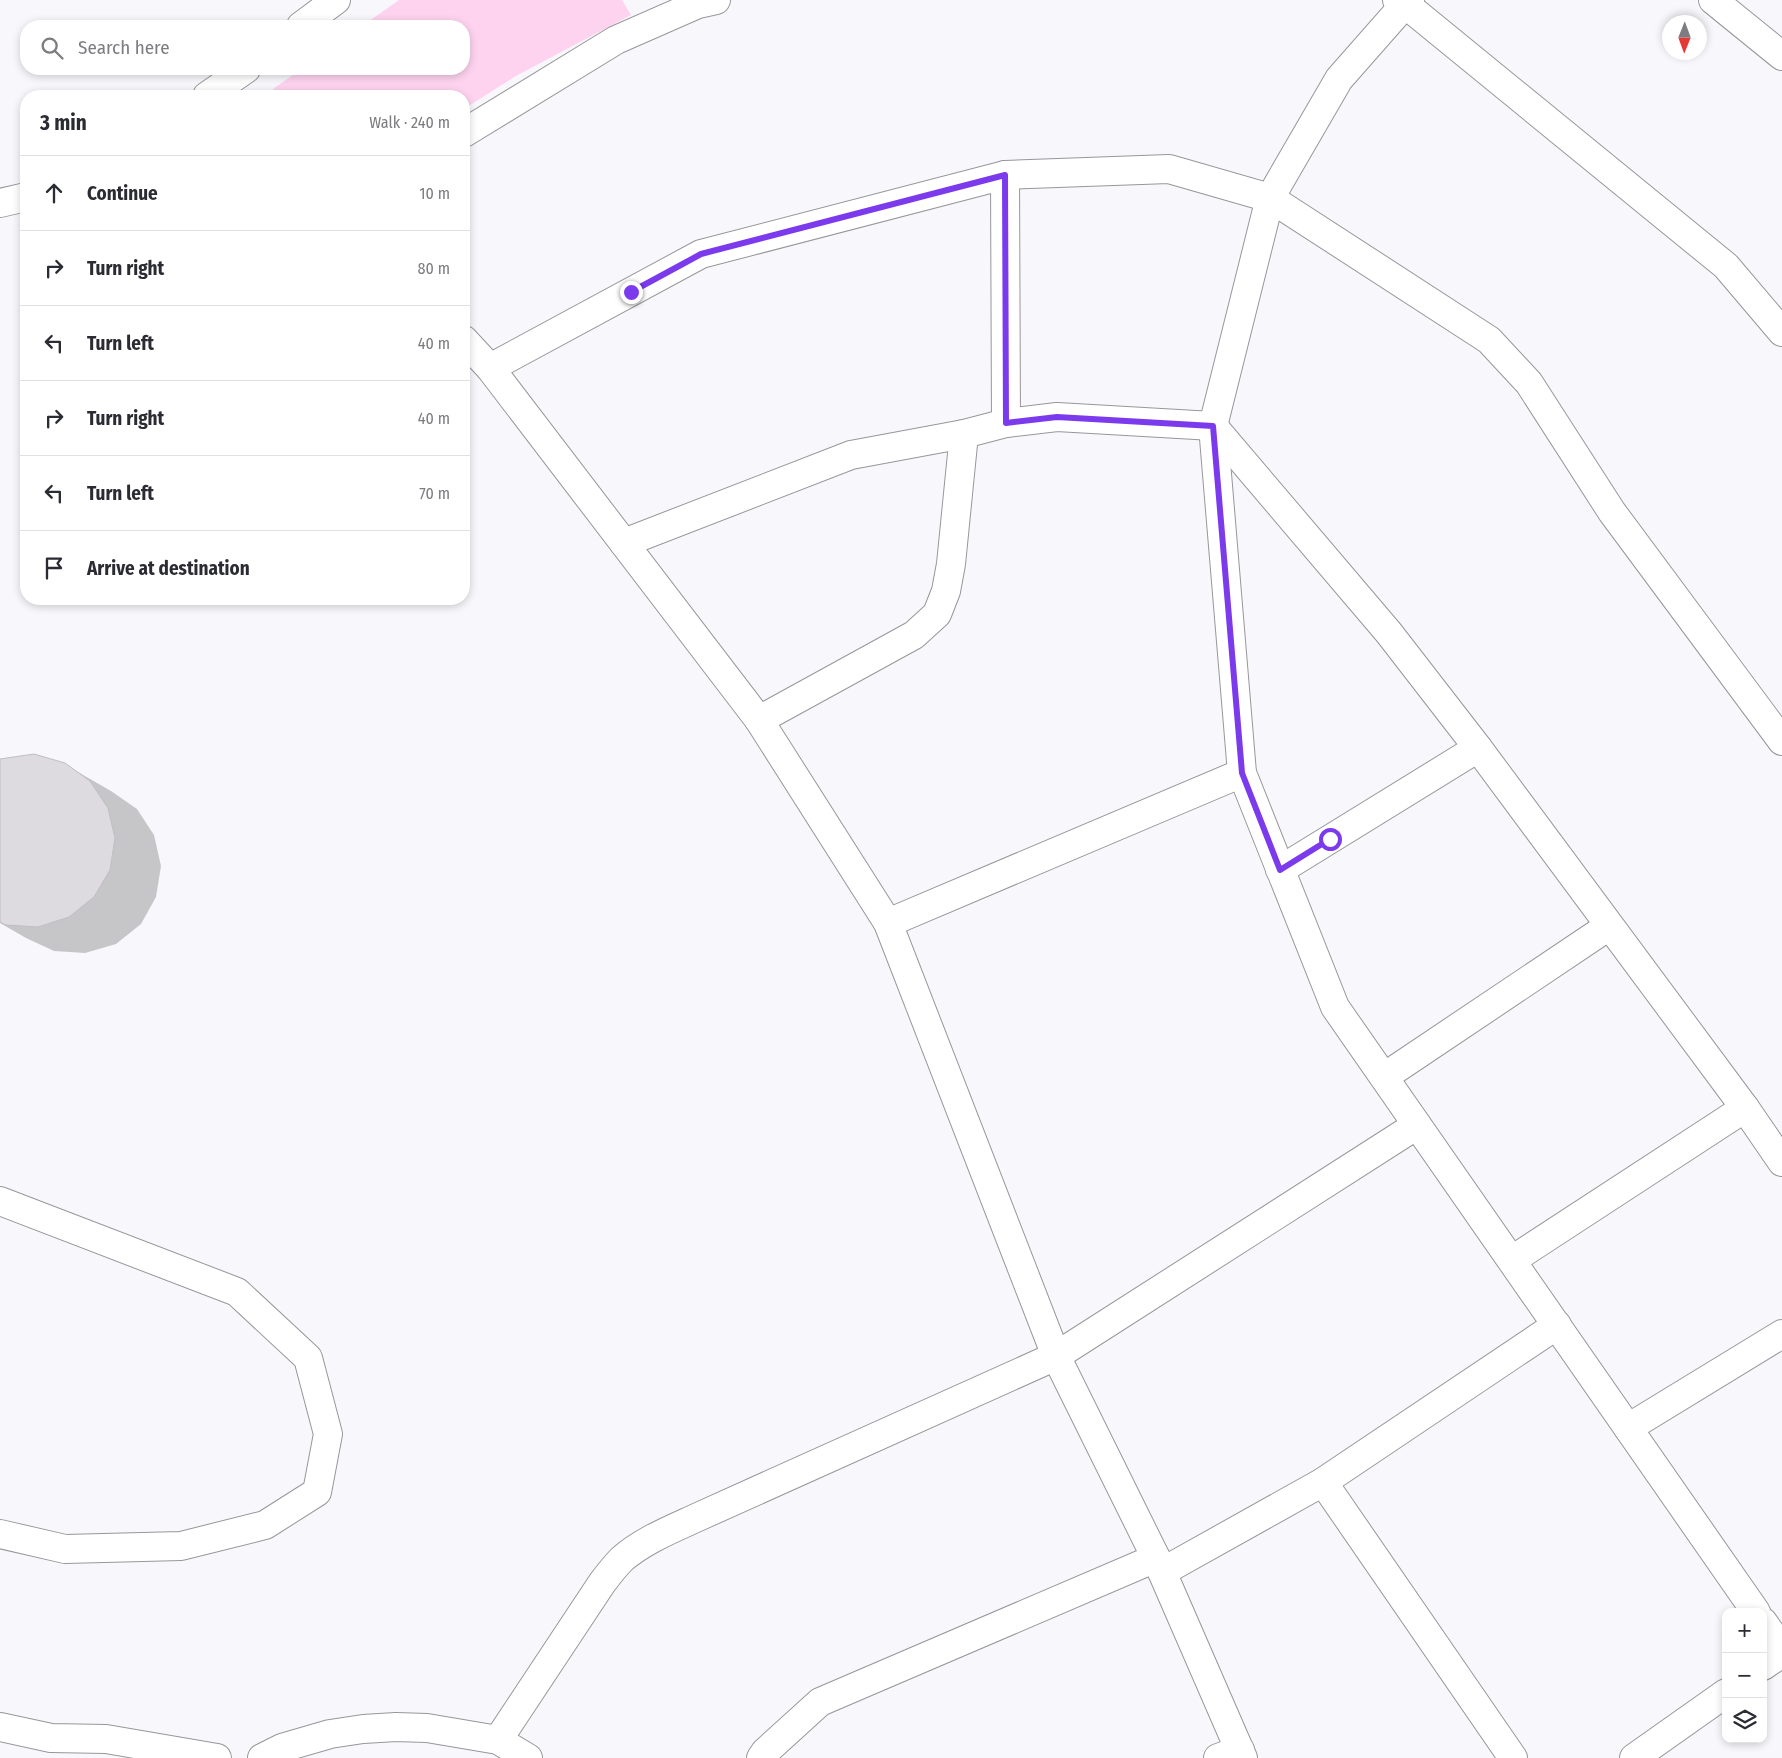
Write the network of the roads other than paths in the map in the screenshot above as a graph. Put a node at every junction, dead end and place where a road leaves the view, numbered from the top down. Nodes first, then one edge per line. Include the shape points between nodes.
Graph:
1 (336, 0) edge
2 (716, 0) edge
3 (1714, 0) edge
4 (1404, 1) edge
5 (309, 20) edge
6 (1782, 56) edge
7 (239, 82) edge
8 (221, 90) edge
9 (470, 128) edge
10 (1005, 175) junction
11 (20, 198) edge
12 (1270, 198) junction
13 (0, 203) edge
14 (1782, 332) edge
15 (470, 346) edge
16 (490, 368) junction
17 (1006, 423) junction
18 (1213, 426) junction
19 (964, 434) junction
20 (624, 543) junction
21 (759, 720) junction
22 (1782, 741) edge
23 (1478, 748) junction
24 (1242, 773) junction
25 (1280, 870) junction
26 (888, 923) junction
27 (1609, 926) junction
28 (1384, 1077) junction
29 (1745, 1108) junction
30 (1417, 1125) junction
31 (1782, 1162) edge
32 (0, 1201) edge
33 (1512, 1260) junction
34 (1557, 1325) junction
35 (1782, 1334) edge
36 (1056, 1356) junction
37 (1628, 1428) junction
38 (1323, 1482) junction
39 (0, 1534) edge
40 (1159, 1565) junction
41 (1753, 1608) edge
42 (1767, 1628) edge
43 (1782, 1651) edge
44 (1767, 1663) edge
45 (1722, 1696) edge
46 (0, 1727) edge
47 (498, 1740) junction
48 (1233, 1755) edge
49 (217, 1758) edge
50 (262, 1758) edge
51 (528, 1758) edge
52 (761, 1758) edge
53 (1512, 1758) edge
54 (1634, 1758) edge

1 - 5 street
2 - 9 street via 698,4 616,40
3 - 6 street
4 - 12 street via 1339,79
4 - 14 street via 1726,266
7 - 8 street
10 - 12 street via 1169,169
10 - 16 street via 701,254
10 - 17 street
11 - 13 street
12 - 18 street
12 - 22 street via 1489,340 1529,383 1612,512
15 - 16 street
16 - 20 street
17 - 18 street via 1057,417
17 - 19 street
18 - 23 street via 1389,633
18 - 24 street
19 - 20 street via 850,455
19 - 21 street via 951,564 937,614 914,635
20 - 21 street
21 - 26 street
23 - 25 street
23 - 27 street
24 - 25 street
24 - 26 street
25 - 28 street via 1335,1007
26 - 36 street
27 - 28 street
27 - 29 street
28 - 30 street
29 - 31 street
29 - 33 street
30 - 33 street
30 - 36 street
32 - 39 street via 237,1292 308,1358 328,1434 317,1492 265,1525 181,1546 65,1549
33 - 34 street
34 - 37 street
34 - 38 street
35 - 37 street
36 - 40 street
36 - 47 street via 637,1547 602,1583
37 - 41 street
38 - 40 street
38 - 53 street
40 - 48 street
40 - 52 street via 820,1702
42 - 43 street
43 - 44 street
45 - 54 street
46 - 49 street via 51,1738 106,1739
47 - 50 street via 426,1728 363,1729 330,1734 282,1748
47 - 51 street

